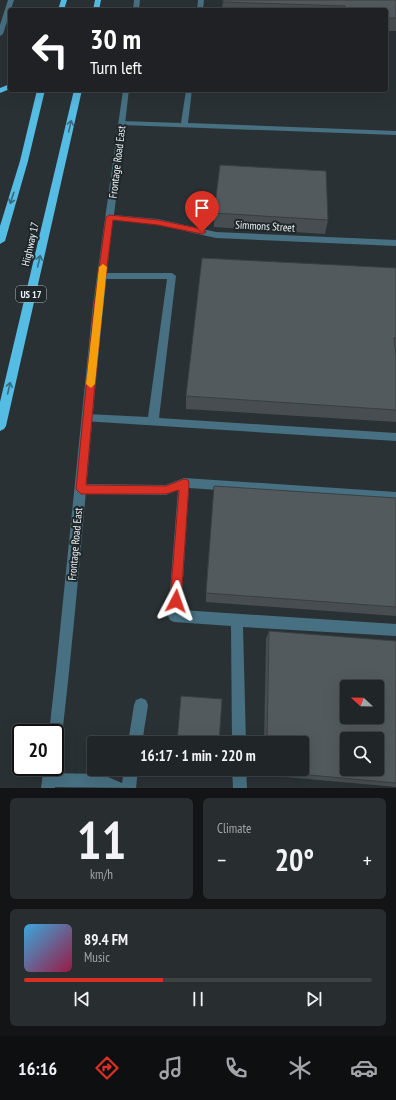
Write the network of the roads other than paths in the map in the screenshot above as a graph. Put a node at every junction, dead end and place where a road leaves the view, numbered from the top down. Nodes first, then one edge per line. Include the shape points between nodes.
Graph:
1 (8, 9) edge
2 (0, 34) edge
3 (41, 92) edge
4 (78, 92) edge
5 (126, 92) edge
6 (189, 92) edge
7 (122, 123) junction
8 (184, 125) junction
9 (396, 133) edge
10 (110, 217) junction
11 (0, 241) edge
12 (396, 243) edge
13 (102, 276) junction
14 (87, 418) junction
15 (153, 422) junction
16 (0, 426) edge
17 (396, 437) edge
18 (184, 483) junction
19 (81, 489) junction
20 (396, 497) edge
21 (237, 620) junction
22 (396, 630) edge
23 (141, 705) dead end
24 (56, 724) edge
25 (136, 736) edge
26 (239, 736) edge
27 (131, 776) edge
28 (239, 776) edge
29 (50, 778) edge
30 (118, 788) edge
31 (129, 788) edge
32 (240, 788) edge

1 - 2 street
3 -> 11 highway via 24,161
16 -> 4 highway, Highway 17 / US 17
5 - 7 street, Frontage Road East
6 - 8 street
7 - 8 street
7 - 10 street, Frontage Road East
8 - 9 street
10 - 12 street, Simmons Street via 158,222 216,234
10 - 13 street, Frontage Road East
13 - 14 street, Frontage Road East
13 - 15 street via 172,276
14 - 15 street
14 - 19 street, Frontage Road East
15 - 17 street
18 - 19 street via 166,490
18 - 20 street
18 - 21 street via 174,616
19 - 24 street, Frontage Road East
21 - 22 street
21 - 26 street
23 - 25 street
27 - 31 street
28 - 32 street
29 - 30 street via 102,781

